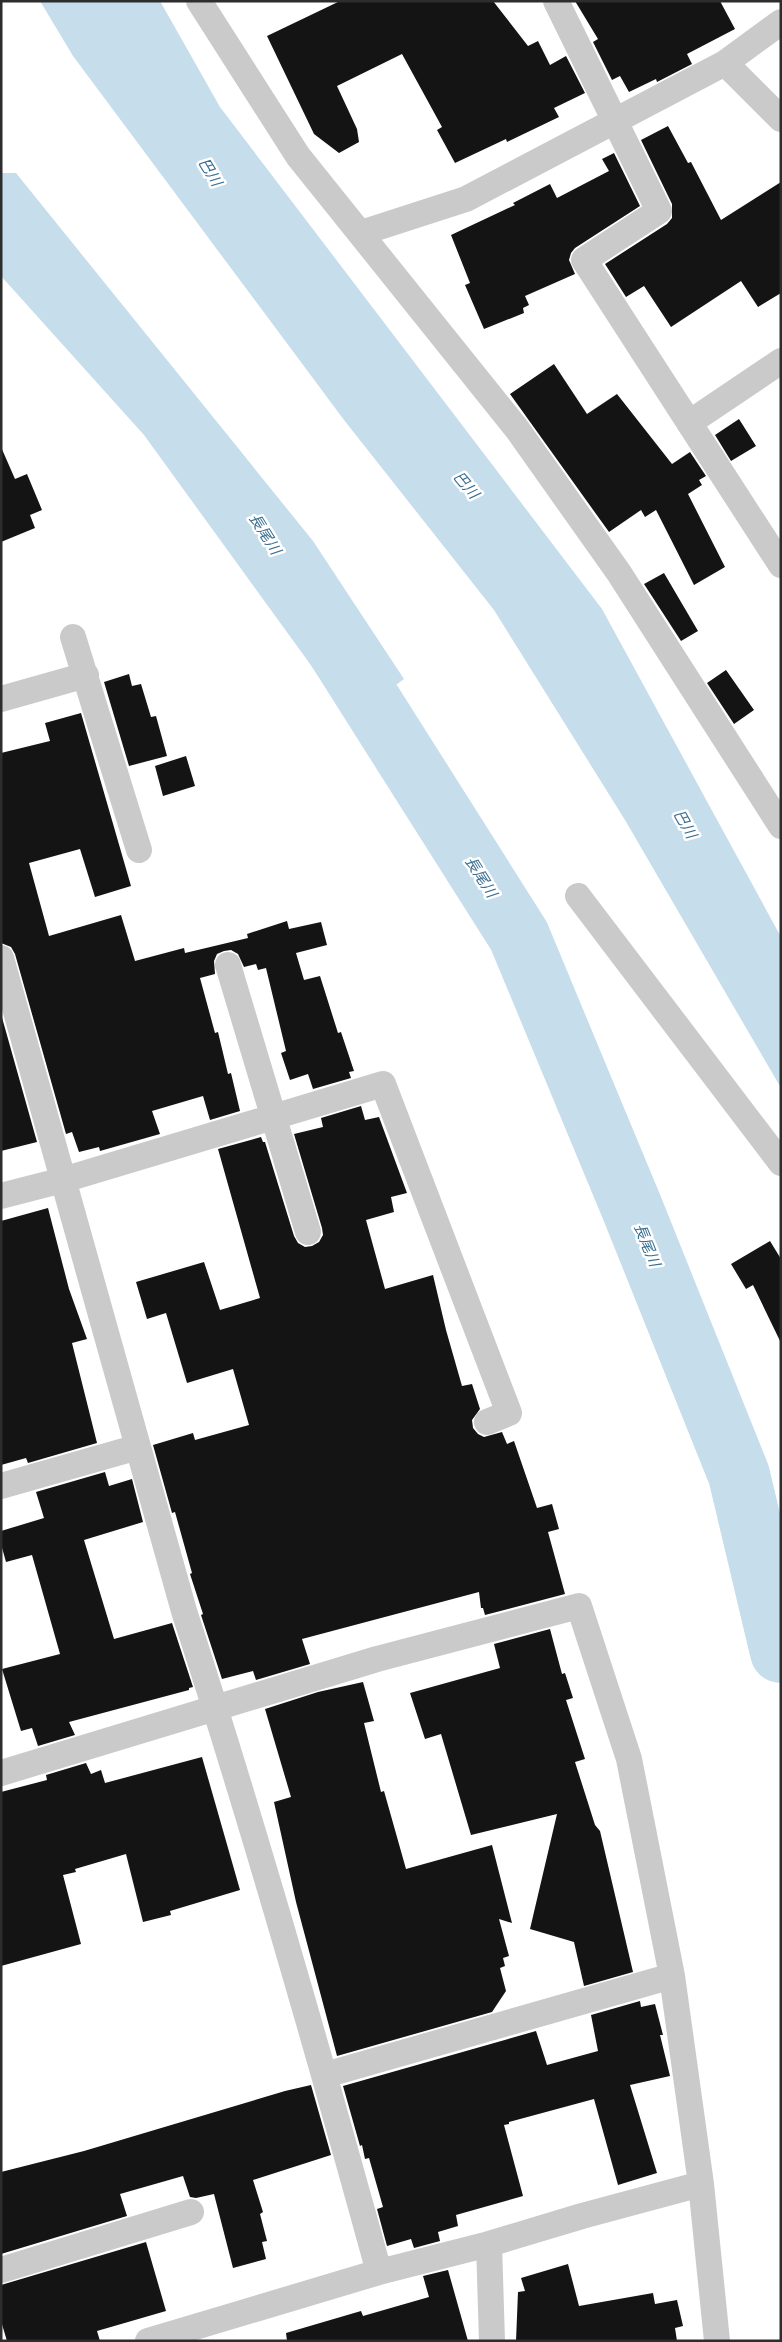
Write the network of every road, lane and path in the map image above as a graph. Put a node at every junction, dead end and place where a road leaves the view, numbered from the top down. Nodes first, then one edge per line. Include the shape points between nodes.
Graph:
1 (199, 1) edge
2 (556, 1) edge
3 (781, 22) edge
4 (725, 63) junction
5 (781, 119) edge
6 (615, 122) junction
7 (361, 233) junction
8 (781, 360) edge
9 (689, 423) junction
10 (781, 565) edge
11 (73, 637) dead end
12 (86, 675) junction
13 (1, 699) edge
14 (781, 826) edge
15 (139, 850) dead end
16 (578, 896) dead end
17 (1, 958) edge
18 (228, 965) dead end
19 (5, 986) edge
20 (273, 1116) junction
21 (781, 1163) edge
22 (63, 1180) junction
23 (1, 1196) edge
24 (308, 1232) dead end
25 (487, 1422) dead end
26 (138, 1447) junction
27 (1, 1486) edge
28 (216, 1709) junction
29 (1, 1773) edge
30 (672, 1976) junction
31 (325, 2075) junction
32 (701, 2184) junction
33 (191, 2212) dead end
34 (489, 2244) junction
35 (1, 2270) edge
36 (379, 2272) junction
37 (148, 2341) edge
38 (492, 2341) edge
39 (717, 2341) edge

1 - 7 street via 298,156
2 - 6 street
3 - 4 street
4 - 5 street
4 - 6 street
6 - 7 street via 466,199
6 - 9 street via 659,211 584,260
7 - 14 street via 517,429 618,573
8 - 9 street
9 - 10 street
11 - 12 street
12 - 13 street
12 - 15 street
16 - 21 street
17 - 19 street
18 - 20 street
19 - 22 street
20 - 22 street
20 - 24 street
20 - 25 street via 383,1084 509,1413
22 - 23 street
22 - 26 street
26 - 27 street
26 - 28 street
28 - 29 street
28 - 30 street via 377,1659 579,1606 629,1759
28 - 31 street
30 - 31 street
30 - 32 street
31 - 36 street
32 - 34 street
32 - 39 street
33 - 35 street
34 - 36 street
34 - 38 street
36 - 37 street

